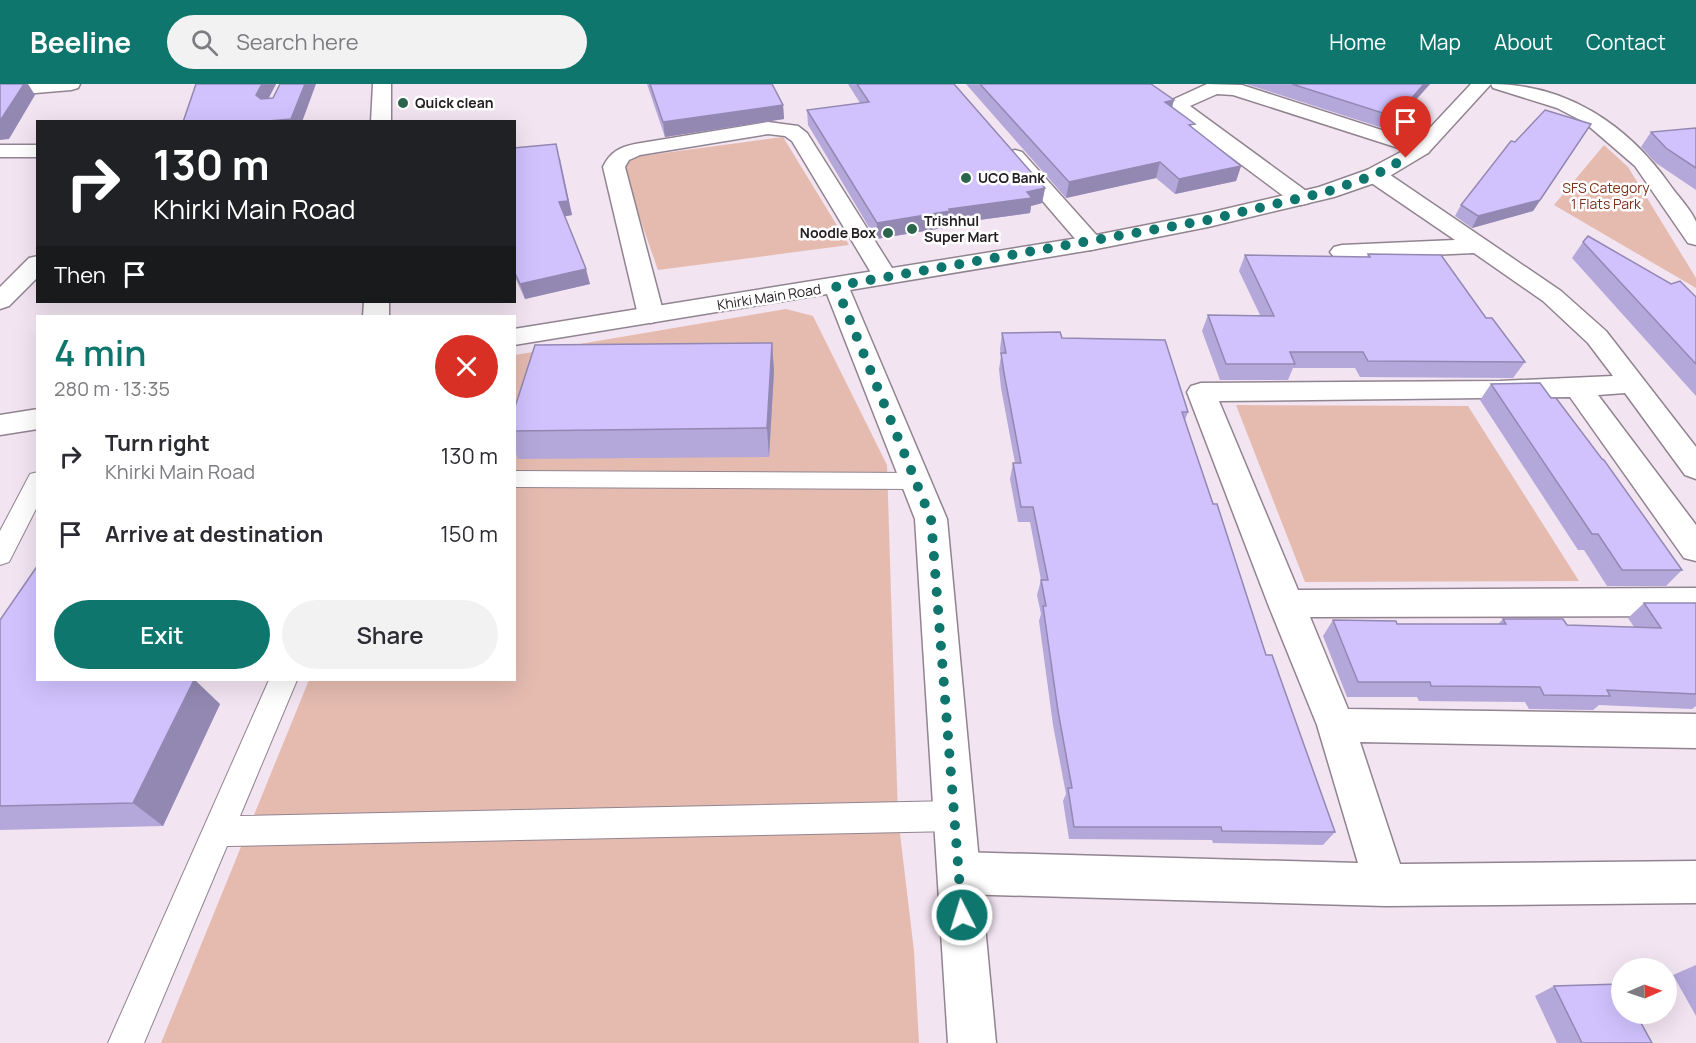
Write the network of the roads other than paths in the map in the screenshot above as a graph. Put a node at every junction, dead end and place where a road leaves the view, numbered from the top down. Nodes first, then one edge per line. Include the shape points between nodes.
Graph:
1 (71, 84) edge
2 (382, 84) edge
3 (1482, 84) edge
4 (1500, 84) edge
5 (45, 85) edge
6 (0, 90) edge
7 (381, 120) edge
8 (1000, 138) edge
9 (1421, 149) junction
10 (36, 151) edge
11 (0, 152) edge
12 (1375, 175) junction
13 (1301, 198) junction
14 (1696, 238) edge
15 (1091, 243) junction
16 (1480, 246) junction
17 (1342, 252) dead end
18 (36, 265) edge
19 (885, 276) junction
20 (836, 286) junction
21 (0, 301) edge
22 (651, 315) junction
23 (516, 337) edge
24 (1632, 384) junction
25 (1578, 388) junction
26 (36, 419) edge
27 (0, 425) edge
28 (1696, 468) edge
29 (516, 479) edge
30 (916, 481) junction
31 (36, 484) edge
32 (1696, 549) edge
33 (0, 555) edge
34 (1696, 602) edge
35 (1285, 604) junction
36 (283, 681) edge
37 (1336, 725) junction
38 (1696, 731) edge
39 (954, 816) junction
40 (217, 831) junction
41 (959, 873) junction
42 (1696, 882) edge
43 (1386, 885) junction
44 (126, 1043) edge
45 (972, 1043) edge

1 - 5 street
2 - 7 street
3 - 9 street, Khirki Main Road
4 - 14 street via 1564,104 1591,118 1643,162
5 - 6 street
8 - 15 street
9 - 12 street, Khirki Main Road
9 - 13 street via 1235,89 1214,88 1179,104 1183,112
10 - 11 street
12 - 13 street, Khirki Main Road
12 - 16 street
13 - 15 street, Khirki Main Road
15 - 19 street, Khirki Main Road
16 - 17 street
16 - 24 street via 1552,296 1597,337
18 - 21 street
19 - 20 street, Khirki Main Road
19 - 22 street via 800,137 791,130 768,128 635,150 622,155 614,167
20 - 22 street, Khirki Main Road
20 - 30 street
22 - 23 street, Khirki Main Road
24 - 25 street
24 - 28 street
25 - 32 street
25 - 35 street via 1201,392
26 - 27 street
29 - 30 lane
30 - 39 street via 931,519
31 - 33 lane
34 - 35 street
35 - 37 street
36 - 40 lane
37 - 38 street
37 - 43 street
39 - 40 lane
39 - 41 street
40 - 44 lane
41 - 43 street
41 - 45 street
42 - 43 street

